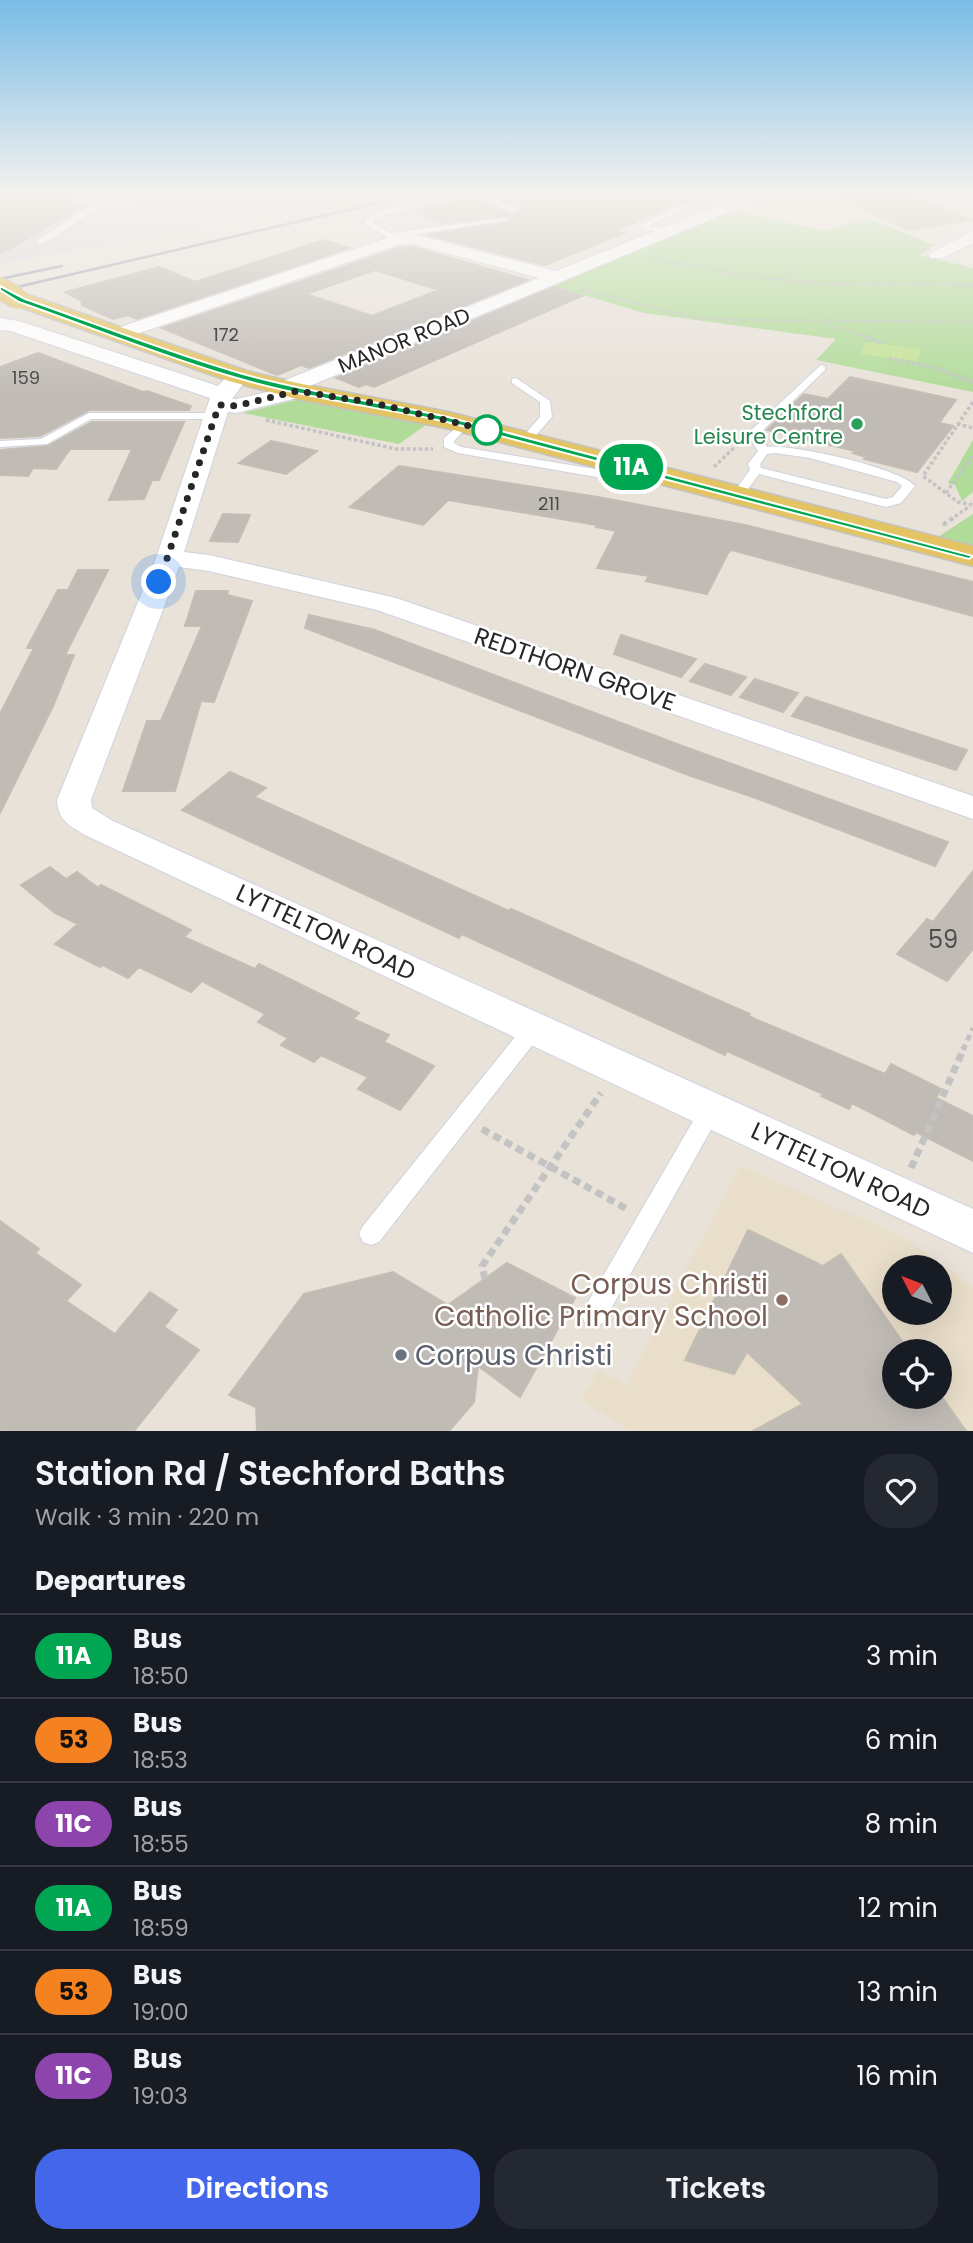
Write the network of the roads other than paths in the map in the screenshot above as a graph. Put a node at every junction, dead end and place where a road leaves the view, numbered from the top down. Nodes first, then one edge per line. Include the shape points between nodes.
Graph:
1 (322, 263) edge
2 (496, 263) edge
3 (590, 263) edge
4 (552, 279) junction
5 (10, 299) edge
6 (0, 324) edge
7 (118, 334) junction
8 (821, 368) dead end
9 (516, 381) dead end
10 (291, 390) junction
11 (226, 399) junction
12 (461, 437) junction
13 (526, 440) junction
14 (0, 444) edge
15 (764, 452) junction
16 (626, 466) junction
17 (756, 470) junction
18 (737, 496) junction
19 (973, 556) edge
20 (169, 558) junction
21 (973, 808) edge
22 (534, 1028) junction
23 (711, 1110) junction
24 (973, 1232) edge
25 (372, 1234) dead end
26 (594, 1315) dead end

1 - 7 street
2 - 4 street
3 - 4 street, MANOR ROAD
4 - 10 street, MANOR ROAD
5 - 7 main road
6 - 11 street
7 - 11 main road
8 - 15 lane via 753,434
9 - 13 lane via 545,401 546,417
10 - 11 main road
10 - 12 main road via 374,403
11 - 14 lane via 89,416 43,442
11 - 20 street, LYTTELTON ROAD
12 - 13 main road
12 - 16 lane via 602,474
13 - 16 main road
15 - 17 lane via 754,464
15 - 17 lane via 792,451 909,486 897,500 887,503
16 - 18 main road
17 - 18 lane
18 - 19 main road
20 - 21 street, REDTHORN GROVE via 386,604
20 - 22 street, LYTTELTON ROAD via 74,800 75,813
22 - 23 street, LYTTELTON ROAD
22 - 25 lane
23 - 24 street, LYTTELTON ROAD
23 - 26 lane

